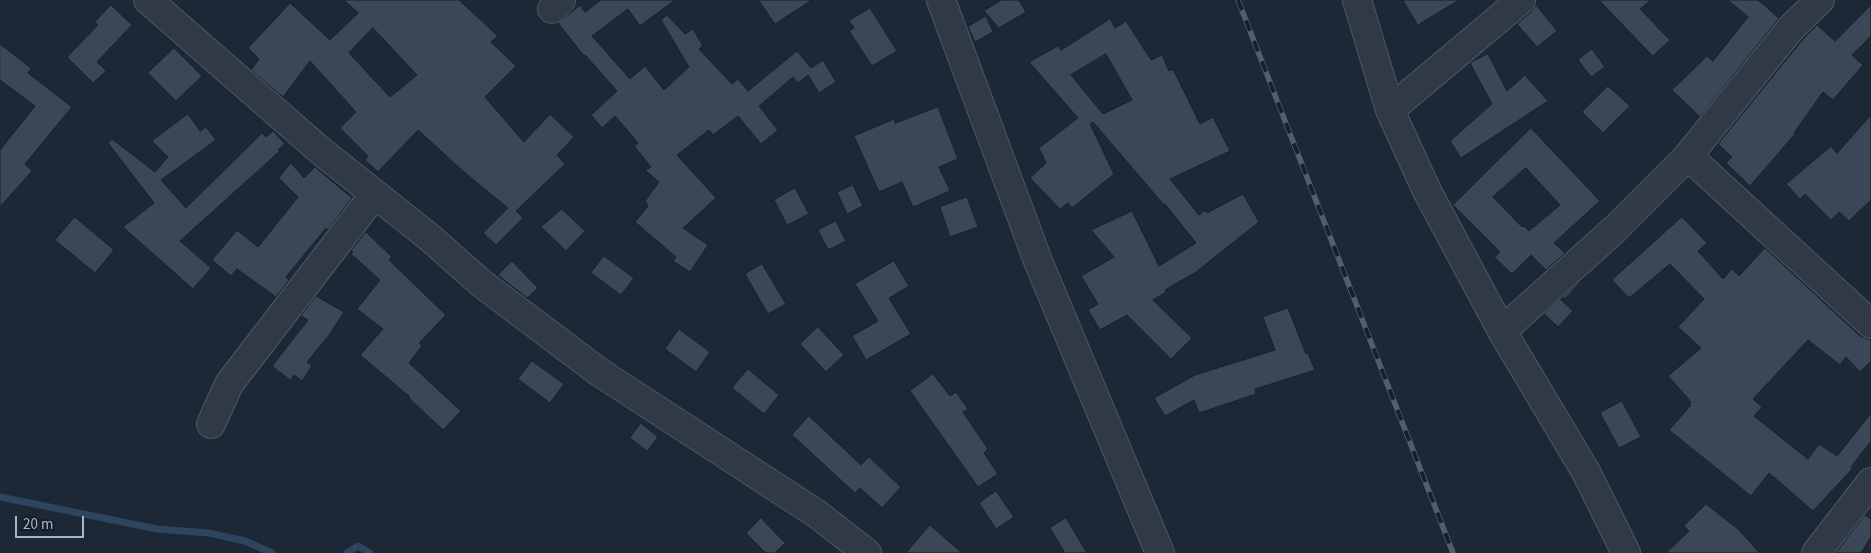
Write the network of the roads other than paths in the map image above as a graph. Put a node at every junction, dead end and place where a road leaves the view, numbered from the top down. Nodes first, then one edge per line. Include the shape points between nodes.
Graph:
1 (148, 0) edge
2 (941, 0) edge
3 (1357, 0) edge
4 (1521, 0) edge
5 (1820, 0) edge
6 (1390, 110) junction
7 (1688, 156) junction
8 (374, 195) junction
9 (1871, 324) edge
10 (1502, 331) junction
11 (211, 424) dead end
12 (1871, 482) edge
13 (867, 553) edge
14 (1160, 553) edge
15 (1626, 553) edge
16 (1816, 553) edge

1 - 8 street
2 - 14 street via 1038,261
3 - 6 street
4 - 6 street
5 - 7 street via 1791,28
6 - 10 street via 1427,191
7 - 9 street
7 - 10 street via 1615,229
8 - 11 street via 229,384
8 - 13 street via 481,283 599,372 816,514
10 - 15 street via 1586,472
12 - 16 street

